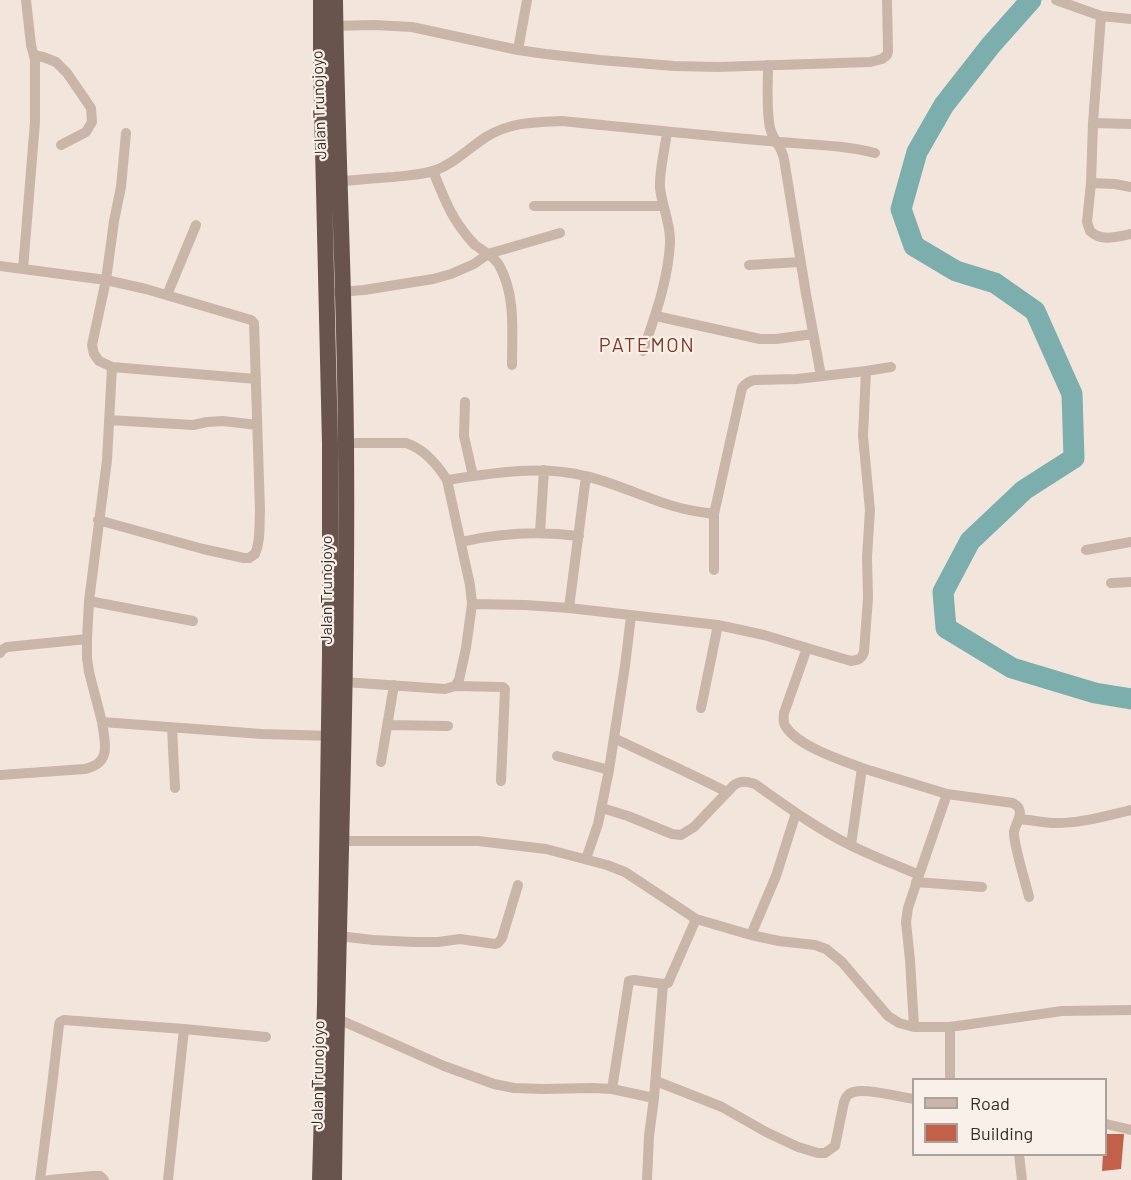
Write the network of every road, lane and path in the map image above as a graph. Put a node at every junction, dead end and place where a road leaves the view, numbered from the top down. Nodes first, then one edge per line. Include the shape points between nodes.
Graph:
1 (26, 0) edge
2 (321, 0) edge
3 (335, 0) edge
4 (527, 0) edge
5 (887, 0) edge
6 (1056, 0) edge
7 (1101, 16) junction
8 (1131, 19) edge
9 (328, 26) junction
10 (518, 50) junction
11 (33, 55) junction
12 (768, 65) junction
13 (1093, 123) junction
14 (1131, 124) edge
15 (667, 132) junction
16 (126, 133) dead end
17 (776, 142) junction
18 (61, 145) dead end
19 (875, 153) dead end
20 (433, 171) junction
21 (332, 182) junction
22 (1091, 183) junction
23 (1131, 187) edge
24 (534, 206) dead end
25 (663, 206) junction
26 (196, 225) dead end
27 (560, 233) dead end
28 (1131, 234) edge
29 (488, 254) junction
30 (800, 262) junction
31 (748, 265) dead end
32 (0, 266) edge
33 (23, 269) junction
34 (106, 280) junction
35 (335, 292) junction
36 (167, 295) junction
37 (656, 316) junction
38 (813, 334) junction
39 (643, 351) dead end
40 (512, 365) dead end
41 (112, 367) junction
42 (891, 367) dead end
43 (866, 372) junction
44 (821, 376) junction
45 (256, 379) junction
46 (465, 402) dead end
47 (109, 420) junction
48 (257, 425) junction
49 (346, 442) junction
50 (544, 470) junction
51 (473, 476) junction
52 (586, 476) junction
53 (447, 480) junction
54 (714, 514) junction
55 (99, 520) junction
56 (540, 532) junction
57 (579, 536) junction
58 (461, 542) junction
59 (1131, 542) edge
60 (1086, 550) dead end
61 (714, 570) dead end
62 (1131, 582) edge
63 (1111, 583) dead end
64 (88, 601) junction
65 (472, 604) junction
66 (569, 608) junction
67 (631, 616) junction
68 (194, 621) dead end
69 (718, 625) junction
70 (87, 639) junction
71 (807, 648) junction
72 (0, 653) edge
73 (344, 682) junction
74 (394, 685) junction
75 (455, 686) junction
76 (701, 708) dead end
77 (102, 722) junction
78 (388, 725) junction
79 (448, 726) dead end
80 (172, 728) junction
81 (336, 736) junction
82 (614, 738) junction
83 (557, 756) dead end
84 (381, 762) dead end
85 (862, 768) junction
86 (609, 770) junction
87 (0, 775) edge
88 (501, 781) dead end
89 (175, 788) dead end
90 (727, 792) junction
91 (947, 794) junction
92 (602, 808) junction
93 (1131, 810) edge
94 (796, 813) junction
95 (1019, 819) junction
96 (342, 841) junction
97 (850, 845) junction
98 (586, 859) junction
99 (917, 878) junction
100 (518, 885) dead end
101 (982, 887) dead end
102 (1029, 897) dead end
103 (696, 919) junction
104 (751, 935) junction
105 (339, 936) junction
106 (663, 984) junction
107 (1131, 1010) edge
108 (338, 1019) junction
109 (914, 1027) junction
110 (950, 1027) junction
111 (184, 1029) junction
112 (266, 1037) dead end
113 (950, 1078) edge
114 (656, 1081) junction
115 (612, 1089) junction
116 (654, 1098) junction
117 (912, 1099) edge
118 (1107, 1124) edge
119 (1131, 1130) edge
120 (1019, 1156) edge
121 (333, 1179) edge
122 (40, 1180) edge
123 (49, 1180) edge
124 (104, 1180) edge
125 (168, 1180) edge
126 (647, 1180) edge
127 (1022, 1180) edge

1 - 11 street
2 - 9 highway, Jalan Trunojoyo
3 - 9 highway, Jalan Trunojoyo
4 - 10 street
5 - 12 street via 888,51 882,59 846,64
6 - 7 street
7 - 8 street
7 - 13 street
9 - 10 street via 412,27
9 - 21 highway, Jalan Trunojoyo
10 - 12 street via 674,66
11 - 18 street via 56,62 90,108 92,122 86,132
11 - 33 street via 35,122
12 - 17 street via 770,130
13 - 14 street
13 - 22 street
15 - 17 street
15 - 20 street via 562,121 529,122 501,129
15 - 25 street via 660,181
16 - 34 street
17 - 19 street
17 - 30 street via 784,159
20 - 21 street
20 - 29 street via 452,216
21 - 35 highway, Jalan Trunojoyo
22 - 23 street
22 - 28 street via 1087,222 1090,231 1101,238
24 - 25 street
25 - 37 street via 670,241 666,281
26 - 36 street
27 - 29 street
29 - 35 street via 434,279
29 - 40 street via 499,264 510,297
30 - 31 street
30 - 38 street
32 - 33 street
33 - 34 street
34 - 36 street
34 - 41 street via 92,345 96,357
35 - 49 highway, Jalan Trunojoyo
35 - 81 highway, Jalan Trunojoyo via 330,444
36 - 45 street via 253,321
37 - 38 street via 768,340
37 - 39 street
38 - 44 street
41 - 45 street
41 - 47 street
42 - 43 street
43 - 44 street
43 - 71 street via 863,436 870,510 864,652 861,658 851,661
44 - 54 street via 764,379 744,385
45 - 48 street
46 - 51 street via 464,436
47 - 48 street
47 - 55 street
48 - 55 street via 260,511 258,549 254,555 244,558 203,549
49 - 53 street via 415,446 440,467
49 - 73 highway, Jalan Trunojoyo
50 - 51 street
50 - 52 street
50 - 56 street
51 - 53 street
52 - 54 street via 676,507
52 - 57 street
53 - 58 street
54 - 61 street
55 - 64 street
56 - 57 street
56 - 58 street
57 - 66 street
58 - 65 street
59 - 60 street
62 - 63 street
64 - 68 street
64 - 70 street
65 - 66 street
65 - 75 street via 466,648
66 - 67 street
67 - 69 street
67 - 82 street
69 - 71 street
69 - 76 street
70 - 72 street via 7,647
70 - 77 street via 89,672
71 - 85 street via 784,713 784,725 807,745
73 - 74 street
73 - 81 highway, Jalan Trunojoyo
74 - 75 street
74 - 78 street
75 - 88 street via 505,689
77 - 80 street
77 - 87 street via 105,752 100,763 85,769
78 - 79 street
78 - 84 street
80 - 81 street
80 - 89 street
81 - 96 highway, Jalan Trunojoyo
81 - 121 highway, Jalan Trunojoyo via 325,1004
82 - 86 street
82 - 90 street
83 - 86 street
85 - 91 street
85 - 97 street
86 - 92 street
90 - 92 street via 694,826 678,835
90 - 94 street via 738,783 749,782
91 - 95 street via 1013,803 1020,809
91 - 99 street
92 - 98 street
93 - 95 street via 1080,821
94 - 97 street
94 - 104 street via 776,876
95 - 102 street via 1014,835
96 - 98 street via 478,841 546,849
96 - 105 highway, Jalan Trunojoyo
97 - 99 street
98 - 103 street via 625,872
99 - 101 street
99 - 109 street via 906,922
100 - 105 street via 502,938 495,944 460,939 414,942
103 - 104 street
103 - 106 street via 668,983
104 - 109 street via 826,949 888,1016
105 - 108 highway, Jalan Trunojoyo
106 - 114 street
106 - 115 street via 630,981
107 - 110 street via 1062,1011
108 - 115 street via 494,1084
108 - 121 highway, Jalan Trunojoyo
109 - 110 street
110 - 113 street
111 - 112 street
111 - 122 street via 60,1022
111 - 125 street
114 - 116 street
114 - 117 street via 722,1107 766,1132 818,1153 835,1146 849,1094 863,1090
115 - 116 street
116 - 126 street
118 - 119 street
120 - 127 street
123 - 124 street via 93,1176

